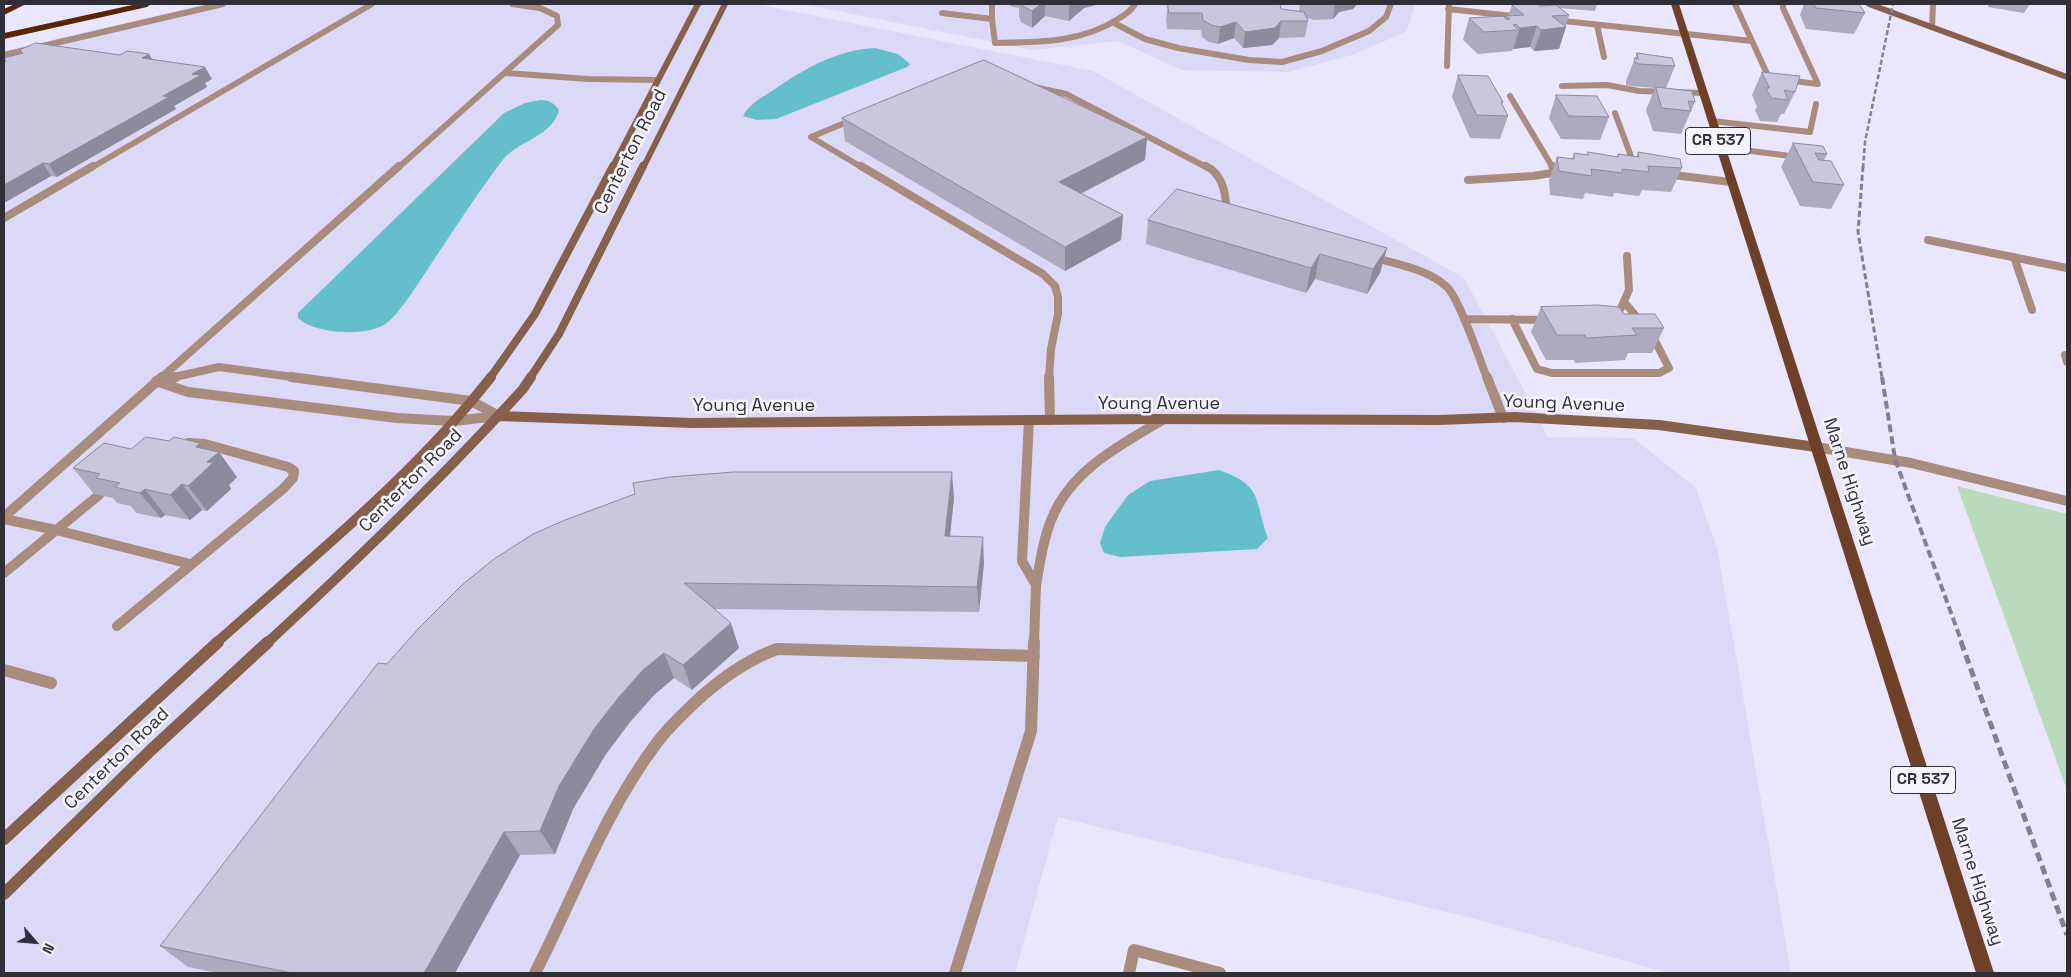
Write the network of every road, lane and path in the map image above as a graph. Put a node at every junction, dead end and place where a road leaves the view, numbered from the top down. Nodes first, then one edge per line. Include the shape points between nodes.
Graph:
1 (22, 4) edge
2 (147, 4) edge
3 (223, 4) edge
4 (372, 4) edge
5 (512, 4) edge
6 (698, 4) edge
7 (725, 4) edge
8 (992, 4) edge
9 (1135, 4) edge
10 (1391, 4) edge
11 (1675, 4) edge
12 (1735, 4) edge
13 (1783, 4) edge
14 (1870, 4) edge
15 (1933, 4) edge
16 (1448, 6) edge
17 (4, 12) edge
18 (942, 13) dead end
19 (1528, 17) edge
20 (992, 19) junction
21 (1548, 19) edge
22 (1114, 23) junction
23 (1597, 25) junction
24 (1932, 27) junction
25 (1684, 34) junction
26 (4, 36) edge
27 (1752, 41) junction
28 (4, 55) edge
29 (1604, 57) dead end
30 (1447, 66) dead end
31 (506, 73) junction
32 (2067, 77) edge
33 (658, 80) junction
34 (1024, 84) edge
35 (1562, 86) dead end
36 (1703, 93) junction
37 (1510, 96) dead end
38 (1816, 104) dead end
39 (1615, 113) dead end
40 (864, 116) edge
41 (1712, 121) junction
42 (1720, 146) junction
43 (1809, 158) edge
44 (1574, 170) edge
45 (1627, 170) edge
46 (1636, 170) junction
47 (1646, 172) edge
48 (1556, 173) junction
49 (1655, 173) edge
50 (1468, 180) dead end
51 (1731, 182) junction
52 (1236, 217) edge
53 (4, 218) edge
54 (1928, 240) dead end
55 (1367, 256) edge
56 (1627, 256) dead end
57 (2014, 257) junction
58 (2067, 268) edge
59 (1625, 303) junction
60 (2032, 310) dead end
61 (1613, 316) edge
62 (1464, 319) junction
63 (1512, 320) junction
64 (1562, 320) edge
65 (155, 381) junction
66 (471, 401) junction
67 (500, 416) junction
68 (1503, 418) junction
69 (1029, 420) junction
70 (1050, 420) junction
71 (1164, 420) junction
72 (453, 421) junction
73 (177, 442) edge
74 (1816, 446) junction
75 (99, 495) edge
76 (2067, 501) edge
77 (4, 518) edge
78 (56, 530) junction
79 (190, 564) junction
80 (4, 573) edge
81 (1036, 585) junction
82 (117, 626) dead end
83 (1034, 656) junction
84 (4, 670) edge
85 (51, 683) dead end
86 (4, 839) edge
87 (4, 894) edge
88 (536, 973) edge
89 (955, 973) edge
90 (1129, 973) edge
91 (1220, 973) edge
92 (1985, 973) edge

1 - 17 highway
2 - 26 highway
3 - 28 street
4 - 53 street
5 - 31 street via 550,11 557,16 558,26
6 - 33 main road, Centerton Road
7 - 67 main road, Centerton Road via 559,334
8 - 20 street
9 - 22 street
10 - 22 street via 1386,17 1369,31 1322,51 1282,62 1178,48 1146,39
11 - 25 main road, Marne Highway / CR 537
12 - 27 street
13 - 27 street via 1818,84 1769,78
14 - 24 main road
15 - 24 street
16 - 19 street
16 - 30 street
18 - 20 street
20 - 22 street via 995,43 1068,39 1090,34
21 - 23 street
23 - 25 street
23 - 29 street
24 - 32 main road
25 - 27 street
25 - 36 main road, Marne Highway / CR 537
31 - 33 street
31 - 65 street
33 - 66 main road, Centerton Road via 535,314 510,353
34 - 52 street via 1066,94 1215,171 1223,184 1226,209
35 - 36 street via 1607,85 1639,91
36 - 41 main road, Marne Highway / CR 537
37 - 48 street
38 - 41 street via 1810,132
39 - 46 street
40 - 70 street via 811,137 1043,274 1056,286 1057,327 1050,355
41 - 42 main road, Marne Highway / CR 537
42 - 43 street
42 - 51 main road, Marne Highway / CR 537
44 - 48 street
45 - 46 street
46 - 47 street
48 - 50 street
49 - 51 street
51 - 74 main road, Marne Highway / CR 537
54 - 57 street
55 - 62 street via 1425,273 1447,288
56 - 59 street via 1631,287
57 - 58 street
57 - 60 street
59 - 61 street
59 - 63 street via 1652,335 1669,368 1659,373 1552,373 1537,369
62 - 63 street
62 - 68 street
63 - 64 street
65 - 66 street via 219,367
65 - 72 street via 188,392 397,418
65 - 77 street
66 - 67 street
66 - 72 main road, Centerton Road
67 - 69 main road, Young Avenue via 692,423
67 - 72 street
67 - 87 main road, Centerton Road via 355,562 151,750
68 - 71 main road, Young Avenue
68 - 74 main road, Young Avenue via 1659,425
69 - 70 main road, Young Avenue
69 - 81 street via 1022,561
70 - 71 main road, Young Avenue
71 - 81 street via 1109,453 1063,498 1051,520
72 - 86 main road, Centerton Road via 340,534
73 - 79 street via 205,444 288,466 294,471 284,488
74 - 76 street via 1896,459
74 - 92 main road, Marne Highway / CR 537
75 - 78 street
77 - 78 street
78 - 79 street
78 - 80 street
79 - 82 street
81 - 83 street
83 - 88 street via 777,649 737,666 683,714 642,766 598,845
83 - 89 street via 1031,731
84 - 85 street
90 - 91 street via 1134,950

